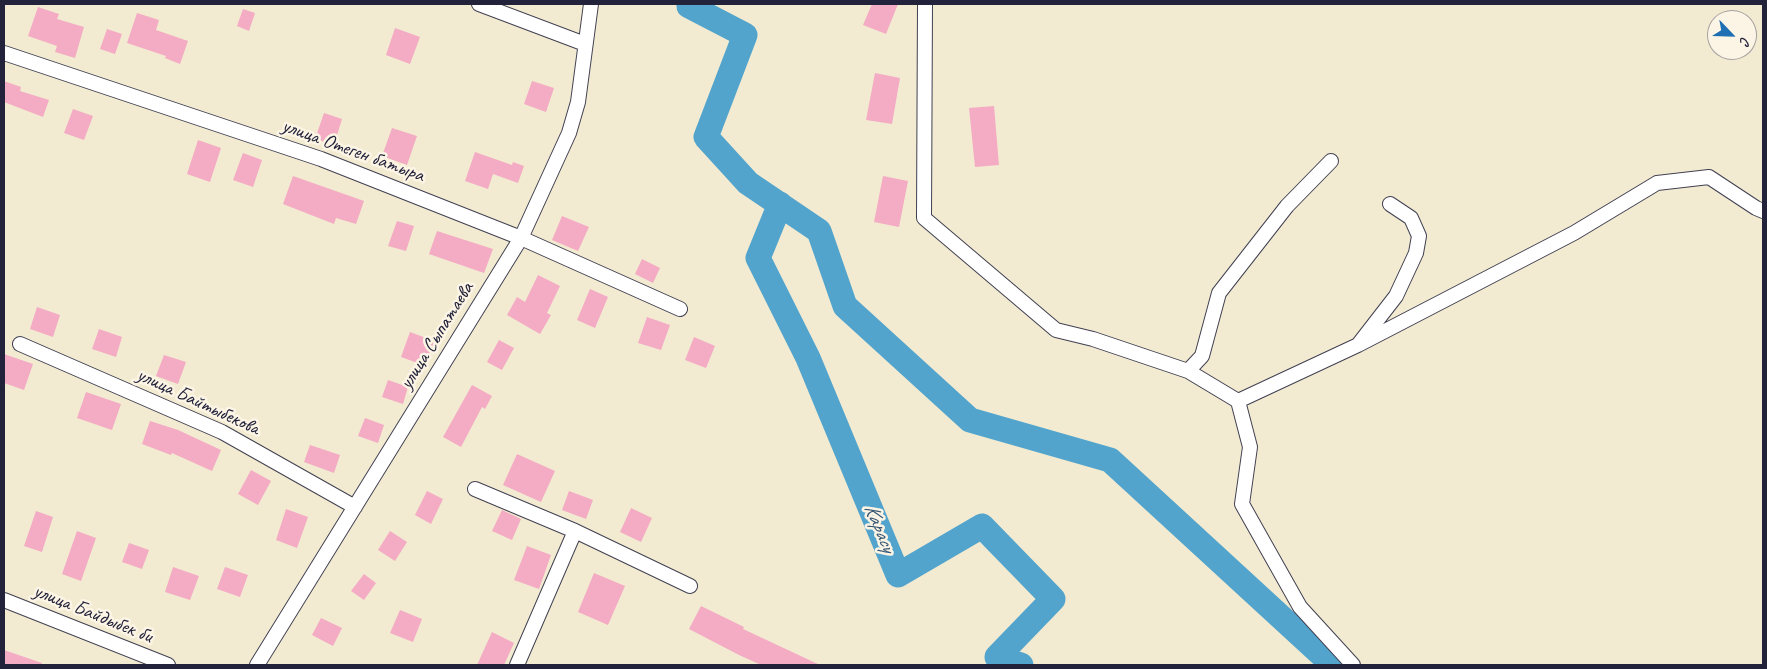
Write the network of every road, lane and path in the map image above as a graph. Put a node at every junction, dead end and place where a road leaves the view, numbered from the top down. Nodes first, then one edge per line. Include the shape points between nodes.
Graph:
1 (479, 4) edge
2 (591, 4) edge
3 (925, 4) edge
4 (585, 44) junction
5 (4, 53) edge
6 (1331, 161) dead end
7 (1390, 204) dead end
8 (1763, 211) edge
9 (521, 238) junction
10 (680, 308) dead end
11 (20, 344) dead end
12 (1358, 345) junction
13 (1188, 370) junction
14 (1238, 401) junction
15 (475, 489) dead end
16 (355, 507) junction
17 (575, 530) junction
18 (690, 586) dead end
19 (4, 600) edge
20 (168, 665) edge
21 (257, 665) edge
22 (517, 665) edge
23 (1353, 665) edge

1 - 4 street
2 - 4 street, улица Сыпатаева
3 - 13 street via 924,218 1056,330
4 - 9 street, улица Сыпатаева via 578,102 569,133
5 - 9 street, улица Отеген батыра via 321,158
6 - 13 street via 1286,206 1219,292 1202,356
7 - 12 street via 1411,218 1419,236 1416,253 1396,296
8 - 12 street via 1710,177 1656,183 1574,232
9 - 10 street, улица Отеген батыра
9 - 16 street, улица Сыпатаева
11 - 16 street, улица Байтыбекова via 222,432
12 - 14 street
13 - 14 street
14 - 23 street via 1250,447 1242,504 1300,607
15 - 17 street
16 - 21 street, улица Сыпатаева
17 - 18 street
17 - 22 street
19 - 20 street, улица Байдыбек би

